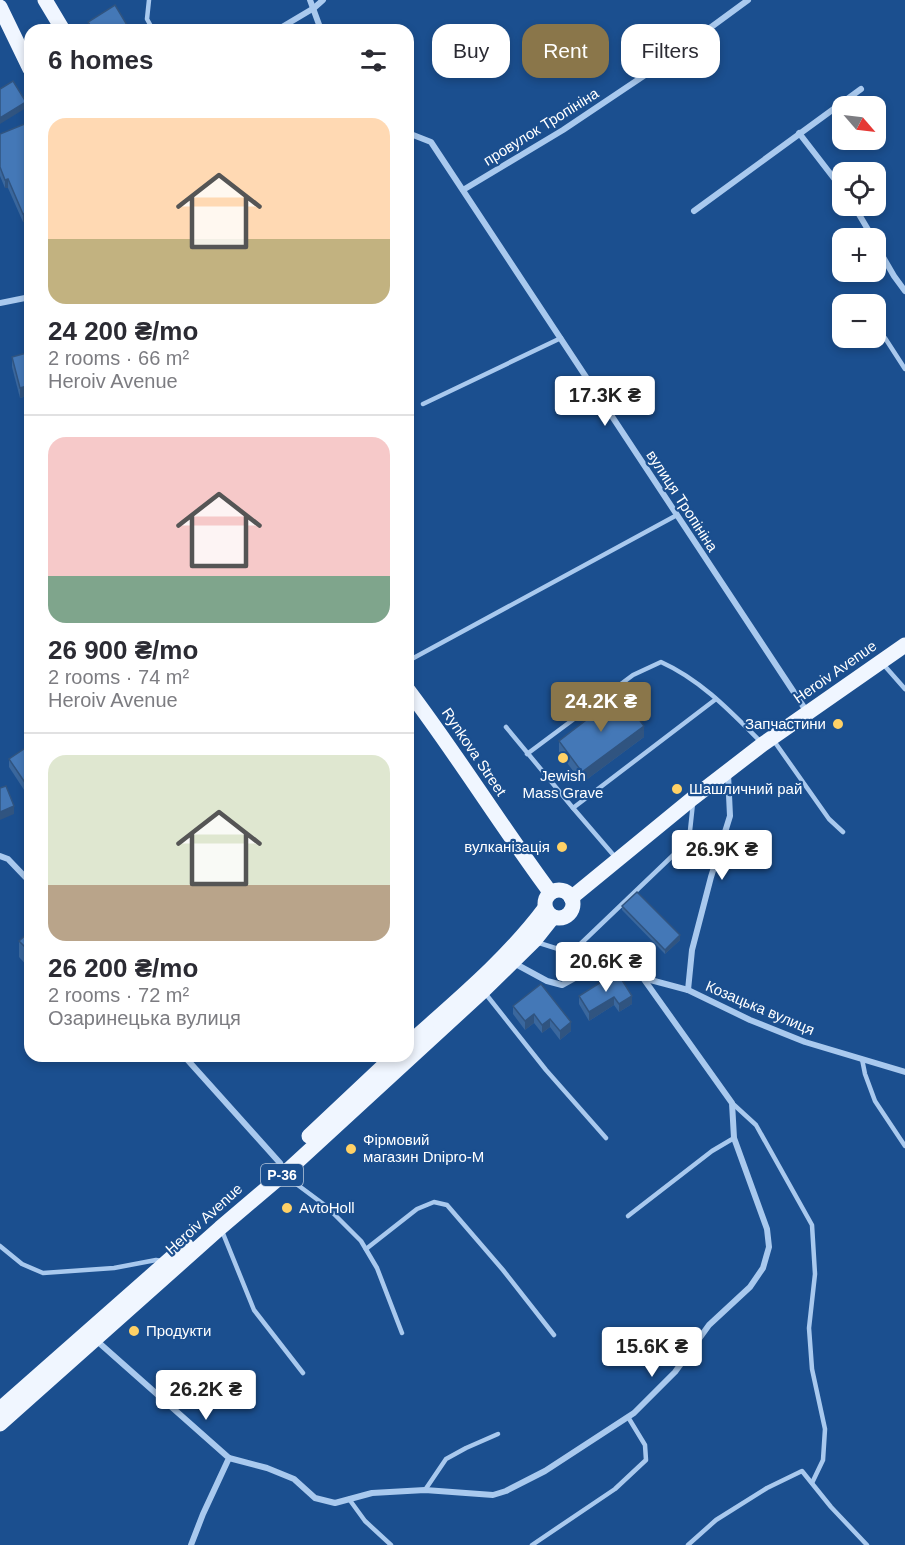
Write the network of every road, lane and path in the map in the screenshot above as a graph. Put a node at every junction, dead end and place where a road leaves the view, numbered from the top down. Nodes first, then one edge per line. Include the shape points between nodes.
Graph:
1 (45, 0) edge
2 (149, 0) edge
3 (310, 0) edge
4 (323, 0) edge
5 (748, 0) edge
6 (0, 7) edge
7 (314, 8) junction
8 (59, 24) edge
9 (150, 24) edge
10 (287, 24) edge
11 (319, 24) edge
12 (24, 57) edge
13 (861, 89) dead end
14 (799, 133) junction
15 (414, 135) edge
16 (832, 175) edge
17 (463, 190) junction
18 (694, 211) dead end
19 (886, 262) edge
20 (905, 291) edge
21 (24, 298) edge
22 (0, 303) edge
23 (561, 338) junction
24 (886, 340) edge
25 (905, 369) edge
26 (423, 404) dead end
27 (677, 515) junction
28 (905, 645) edge
29 (414, 658) edge
30 (881, 662) junction
31 (905, 689) edge
32 (414, 698) edge
33 (716, 699) junction
34 (808, 714) junction
35 (506, 727) dead end
36 (767, 741) junction
37 (527, 754) junction
38 (728, 771) junction
39 (693, 798) junction
40 (573, 808) junction
41 (843, 832) dead end
42 (0, 856) edge
43 (618, 860) junction
44 (24, 876) edge
45 (550, 892) junction
46 (571, 898) junction
47 (549, 912) junction
48 (534, 941) junction
49 (512, 962) junction
50 (643, 978) junction
51 (688, 990) junction
52 (483, 991) junction
53 (414, 1038) edge
54 (414, 1052) edge
55 (862, 1059) junction
56 (189, 1062) edge
57 (388, 1062) edge
58 (403, 1062) edge
59 (905, 1072) edge
60 (732, 1103) junction
61 (606, 1138) dead end
62 (734, 1138) junction
63 (905, 1146) edge
64 (283, 1168) junction
65 (628, 1216) dead end
66 (220, 1228) junction
67 (0, 1246) edge
68 (366, 1249) junction
69 (173, 1263) junction
70 (402, 1333) dead end
71 (554, 1335) dead end
72 (91, 1337) junction
73 (303, 1372) dead end
74 (0, 1409) edge
75 (628, 1417) junction
76 (0, 1424) edge
77 (498, 1434) dead end
78 (229, 1458) junction
79 (812, 1483) junction
80 (425, 1490) junction
81 (349, 1499) junction
82 (191, 1545) edge
83 (391, 1545) edge
84 (532, 1545) edge
85 (688, 1545) edge
86 (867, 1545) edge

1 - 8 main road
2 - 9 lane
3 - 7 street
4 - 7 street
5 - 17 street, провулок Тропініна via 563,130
6 - 12 main road
7 - 10 street
7 - 11 street
13 - 14 street
14 - 16 street
14 - 18 street
15 - 17 street, вулиця Тропініна via 431,142
17 - 23 street, вулиця Тропініна
19 - 20 street
21 - 22 street
23 - 26 lane
23 - 27 street, вулиця Тропініна
24 - 25 lane
27 - 29 lane
27 - 34 street, вулиця Тропініна
28 - 30 main road, Heroiv Avenue
30 - 31 lane
30 - 34 main road, Heroiv Avenue
32 - 45 main road, Rynkova Street
33 - 36 lane
33 - 37 lane via 681,671 661,662 633,675
33 - 40 lane
34 - 36 main road, Heroiv Avenue
35 - 37 lane
36 - 38 main road, Heroiv Avenue
36 - 41 lane
37 - 40 lane
38 - 39 main road, Heroiv Avenue
38 - 51 street via 730,816 692,950
39 - 43 main road, Heroiv Avenue
39 - 48 lane via 689,840 571,953
40 - 43 lane
42 - 44 street
43 - 46 main road, Heroiv Avenue
45 - 46 main road via 564,891
45 - 47 main road, Р-36 via 546,899
46 - 47 main road, Р-36 via 573,906 569,913 561,917
47 - 48 main road, Heroiv Avenue / Р-36
47 - 53 main road, Р-36
48 - 49 main road, Heroiv Avenue / Р-36
49 - 50 street, Козацька вулиця via 562,985 612,961
49 - 52 main road, Heroiv Avenue / Р-36
50 - 51 street, Козацька вулиця
50 - 60 street
51 - 55 street, Козацька вулиця via 805,1042
52 - 54 main road, Heroiv Avenue / Р-36
52 - 61 lane via 546,1071
55 - 59 street, Козацька вулиця
55 - 63 lane via 875,1101
56 - 64 street
57 - 64 main road, Heroiv Avenue / Р-36
58 - 64 main road, Heroiv Avenue / Р-36
60 - 62 street
60 - 79 lane via 756,1125 812,1225 815,1274 809,1328 812,1369 825,1429 823,1460
62 - 65 lane
62 - 75 street via 767,1229 769,1247 763,1268 750,1287 709,1325 675,1372
64 - 66 main road, Heroiv Avenue / Р-36
64 - 68 lane via 291,1180 326,1206
64 - 69 main road, Heroiv Avenue / Р-36
66 - 69 main road, Heroiv Avenue / Р-36
66 - 73 lane via 254,1310
67 - 69 lane via 22,1264 43,1273 114,1268 156,1260
68 - 70 lane
68 - 71 lane via 417,1209 434,1202 447,1205
69 - 72 main road, Heroiv Avenue / Р-36
72 - 74 main road, Heroiv Avenue / Р-36
72 - 76 main road, Heroiv Avenue / Р-36
72 - 78 street
75 - 80 street via 545,1472 506,1491 493,1495
75 - 84 lane via 645,1445 646,1460 615,1489
77 - 80 lane via 446,1459
78 - 81 street via 294,1479 315,1498 335,1503
78 - 82 street
79 - 85 lane via 802,1471 767,1488 716,1520
79 - 86 lane
80 - 81 street via 372,1493
81 - 83 lane via 365,1521

